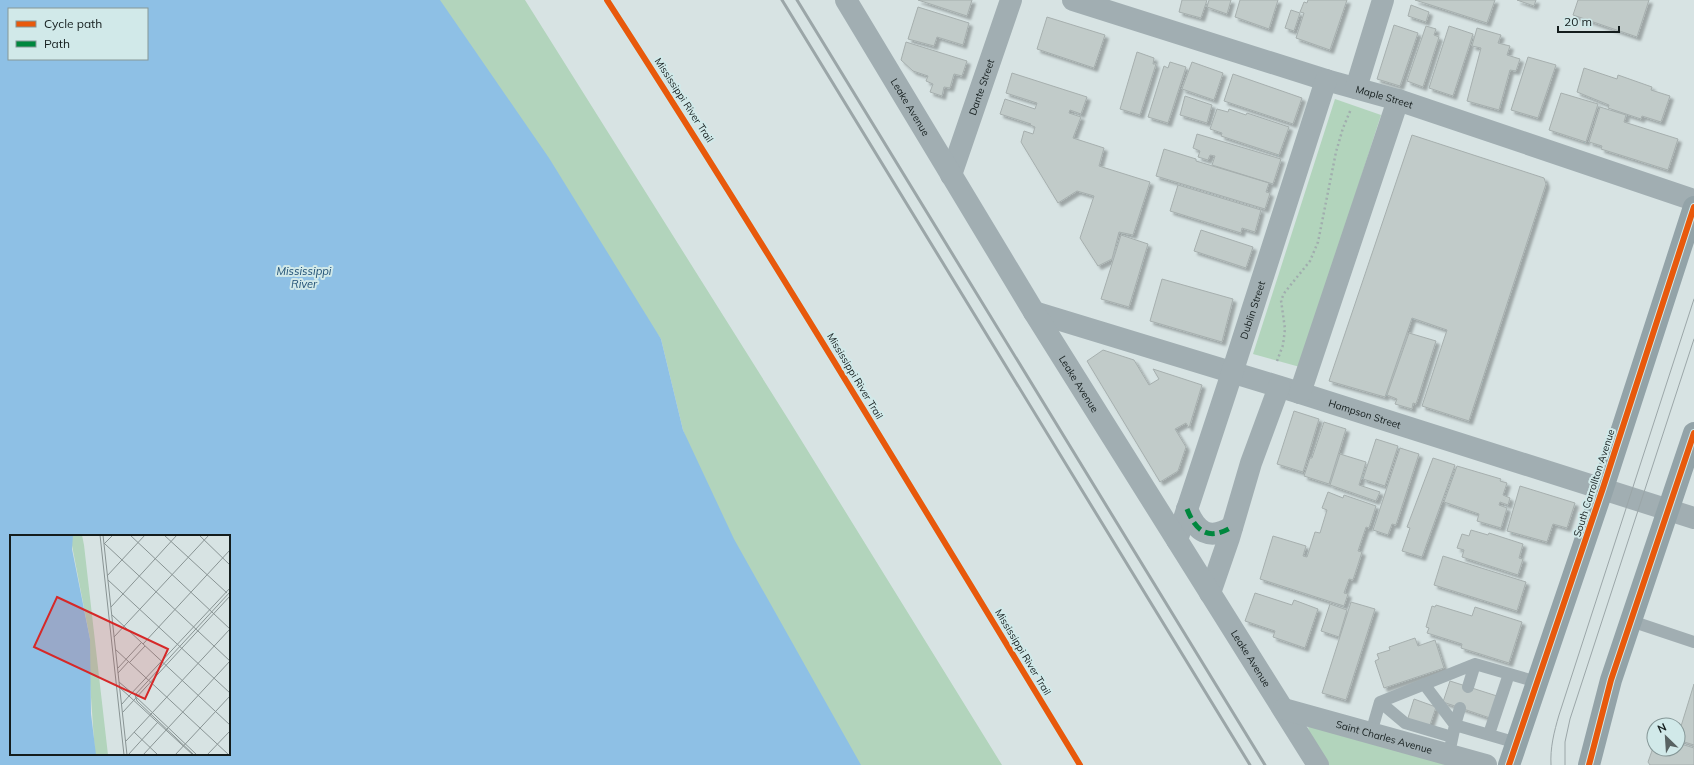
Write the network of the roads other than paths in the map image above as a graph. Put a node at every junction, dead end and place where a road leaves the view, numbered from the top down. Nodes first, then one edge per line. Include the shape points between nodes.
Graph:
1 (846, 0) edge
2 (1012, 0) edge
3 (1073, 0) edge
4 (1383, 0) edge
5 (1343, 84) junction
6 (1398, 100) junction
7 (951, 175) junction
8 (1694, 200) edge
9 (1694, 207) edge
10 (1034, 312) junction
11 (1232, 373) junction
12 (1279, 387) junction
13 (1300, 393) junction
14 (1694, 433) edge
15 (1603, 488) junction
16 (1187, 509) junction
17 (1669, 510) junction
18 (1694, 518) edge
19 (1232, 527) junction
20 (1176, 540) junction
21 (1210, 593) junction
22 (1632, 621) junction
23 (1694, 642) edge
24 (1475, 664) junction
25 (1509, 674) junction
26 (1537, 682) junction
27 (1424, 684) junction
28 (1468, 687) dead end
29 (1380, 702) junction
30 (1460, 708) dead end
31 (1284, 709) junction
32 (1455, 725) junction
33 (1371, 733) junction
34 (1489, 734) junction
35 (1517, 743) junction
36 (1450, 746) junction
37 (1318, 765) edge
38 (1486, 765) edge
39 (1509, 765) edge
40 (1589, 765) edge

1 - 7 street, Leake Avenue
2 - 7 street, Dante Street
3 - 5 street, Maple Street
4 - 5 street, Dublin Street
5 - 6 street, Maple Street
5 - 11 street, Dublin Street
6 - 8 street, Maple Street
6 - 13 street
7 - 10 street, Leake Avenue
9 - 15 main road, South Carrollton Avenue
10 - 11 street, Hampson Street
10 - 20 street, Leake Avenue
11 - 12 street, Hampson Street
11 - 16 street, Dublin Street
12 - 13 street, Hampson Street
12 - 19 street via 1250,463
13 - 15 street, Hampson Street
14 - 17 main road
15 - 17 street, Hampson Street
15 - 26 main road, South Carrollton Avenue
16 - 19 street via 1192,522 1201,531 1223,532
16 - 20 street, Dublin Street
17 - 18 street, Hampson Street
17 - 22 main road
19 - 21 street
20 - 21 street, Leake Avenue
21 - 31 street, Leake Avenue
22 - 23 lane
22 - 40 main road via 1611,680
24 - 25 lane
24 - 27 lane
24 - 28 lane
25 - 26 lane
25 - 34 lane
26 - 35 main road, South Carrollton Avenue
27 - 29 lane
27 - 32 lane
29 - 33 lane
29 - 36 lane via 1405,723
30 - 32 lane
31 - 33 street, Saint Charles Avenue
31 - 37 street, Leake Avenue
32 - 34 lane
32 - 36 lane
33 - 36 street, Saint Charles Avenue
34 - 35 lane
35 - 39 main road, South Carrollton Avenue
36 - 38 street, Saint Charles Avenue

